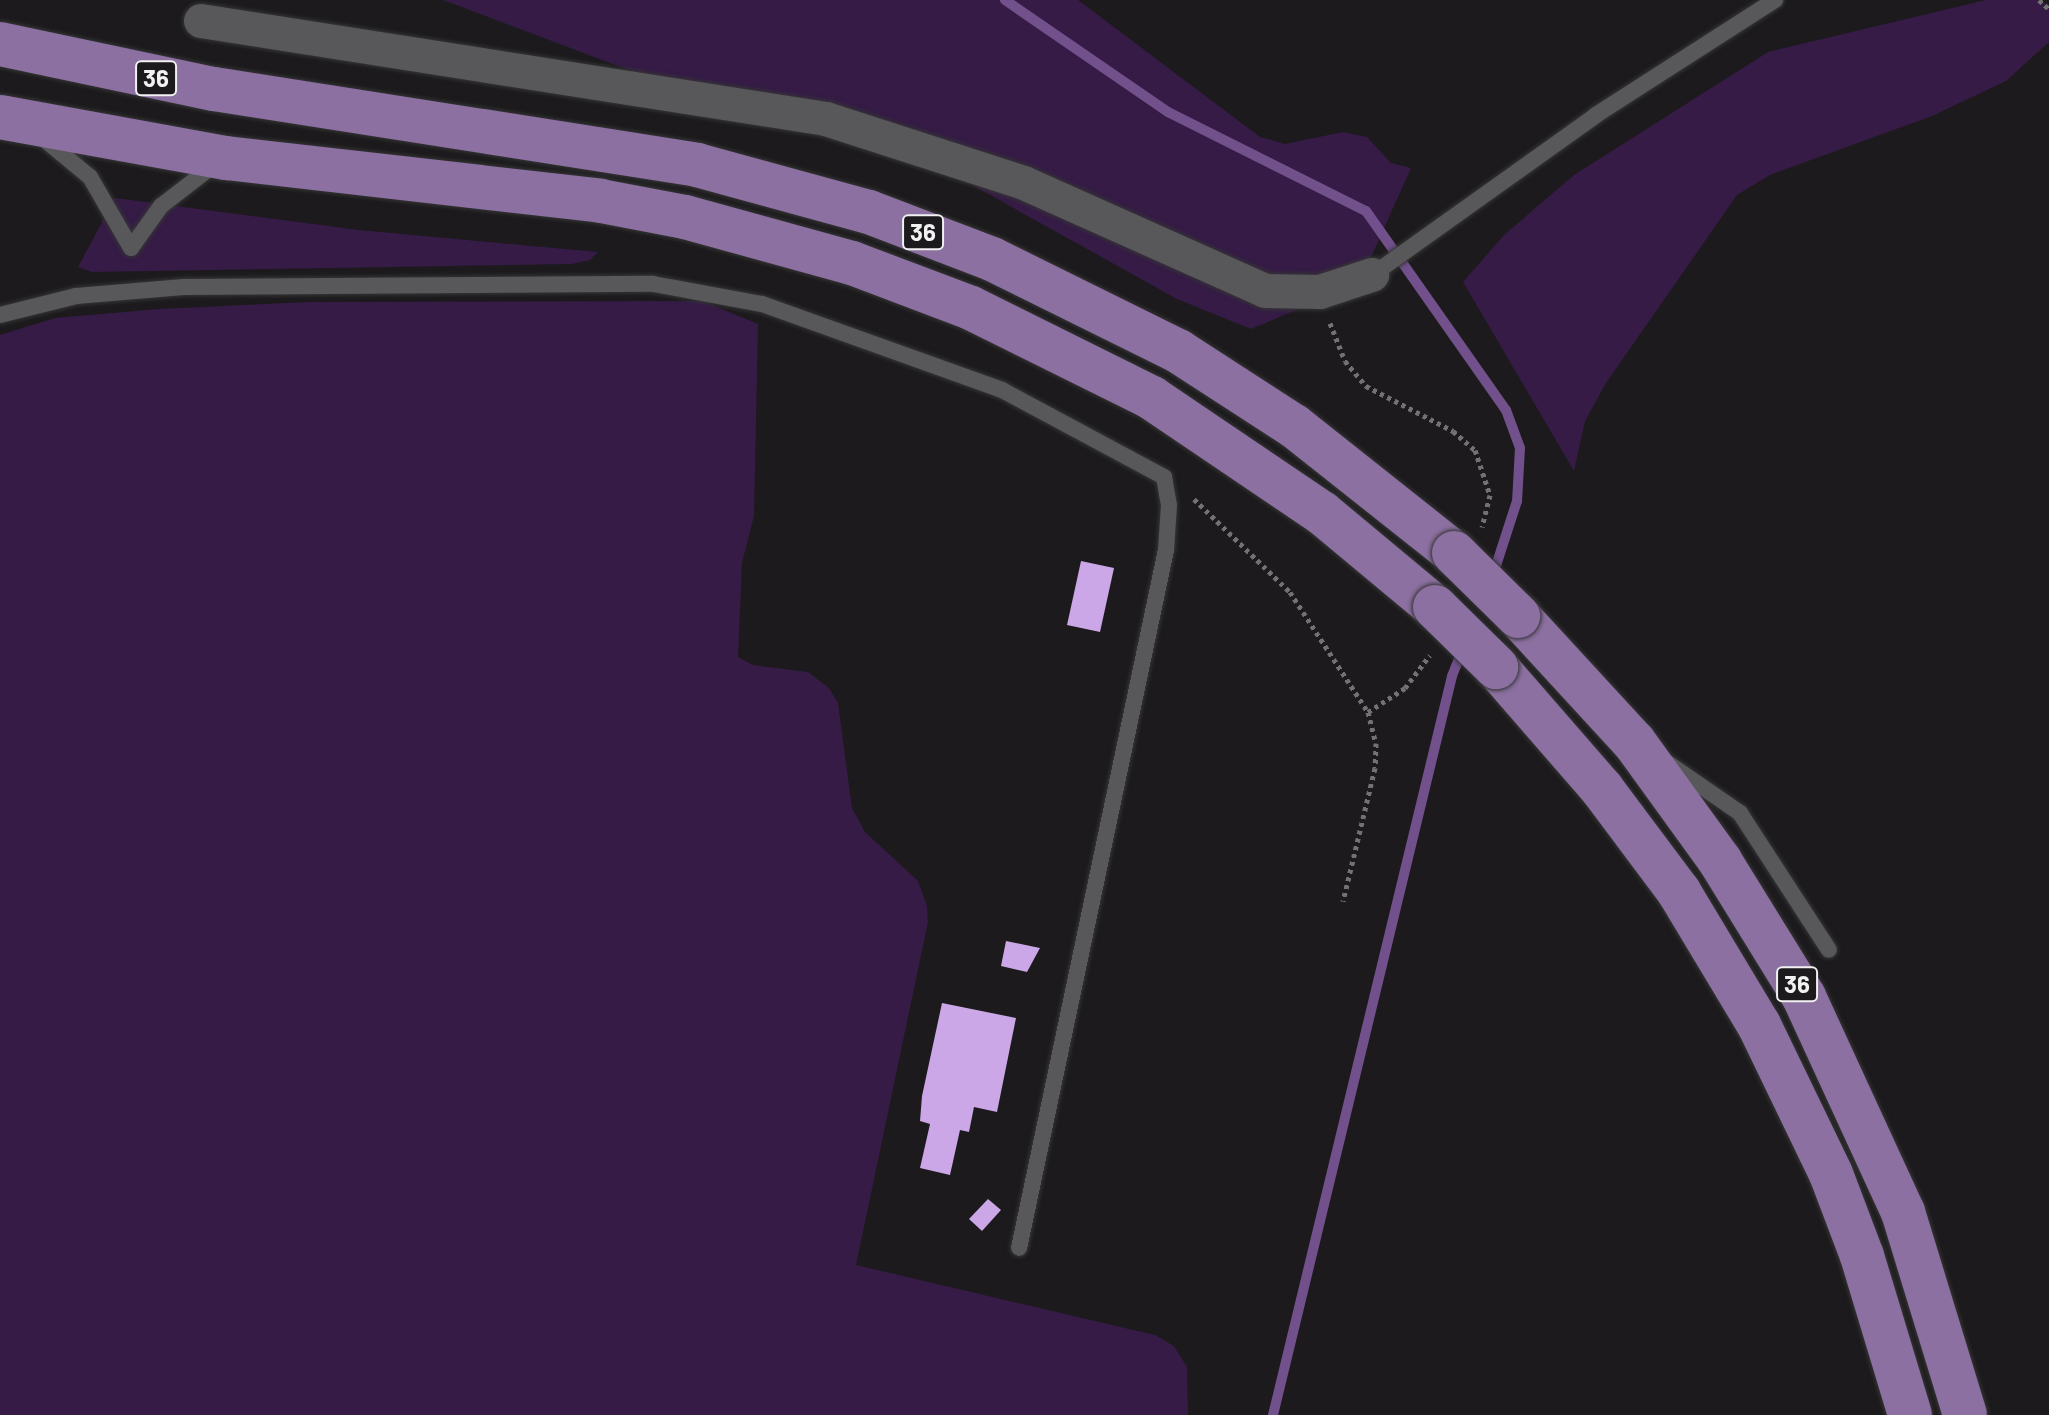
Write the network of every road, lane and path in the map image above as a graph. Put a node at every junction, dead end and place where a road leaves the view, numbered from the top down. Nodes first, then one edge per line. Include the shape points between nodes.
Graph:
1 (1775, 0) edge
2 (2039, 0) edge
3 (2049, 9) edge
4 (201, 21) dead end
5 (0, 44) edge
6 (8, 118) edge
7 (226, 158) junction
8 (1372, 275) joint
9 (0, 315) edge
10 (1164, 477) junction
11 (1634, 742) junction
12 (1343, 901) dead end
13 (1829, 950) dead end
14 (1019, 1248) dead end
15 (1910, 1415) edge
16 (1965, 1415) edge

1 - 8 lane via 1596,115
2 - 3 path
4 - 8 street via 826,119 1024,183 1265,291 1320,292
5 - 11 main road, 36, bridge via 214,89 697,165 906,225 1052,286 1178,351 1306,435 1454,553
6 - 7 main road, 36
6 - 7 lane via 90,177 131,248 179,188
7 - 15 main road, 36, bridge via 615,204 769,238 912,285 1029,334 1208,432 1322,513 1435,607 1496,667 1602,789 1679,892 1759,1025 1831,1174
9 - 10 lane via 76,296 184,287 653,284 762,304 1002,390
10 - 12 path via 1236,534 1282,582 1314,623 1368,712 1376,743 1375,768
10 - 14 lane via 1169,505 1166,550
11 - 13 lane via 1740,813
11 - 16 main road, 36 via 1764,928 1841,1068 1903,1212

